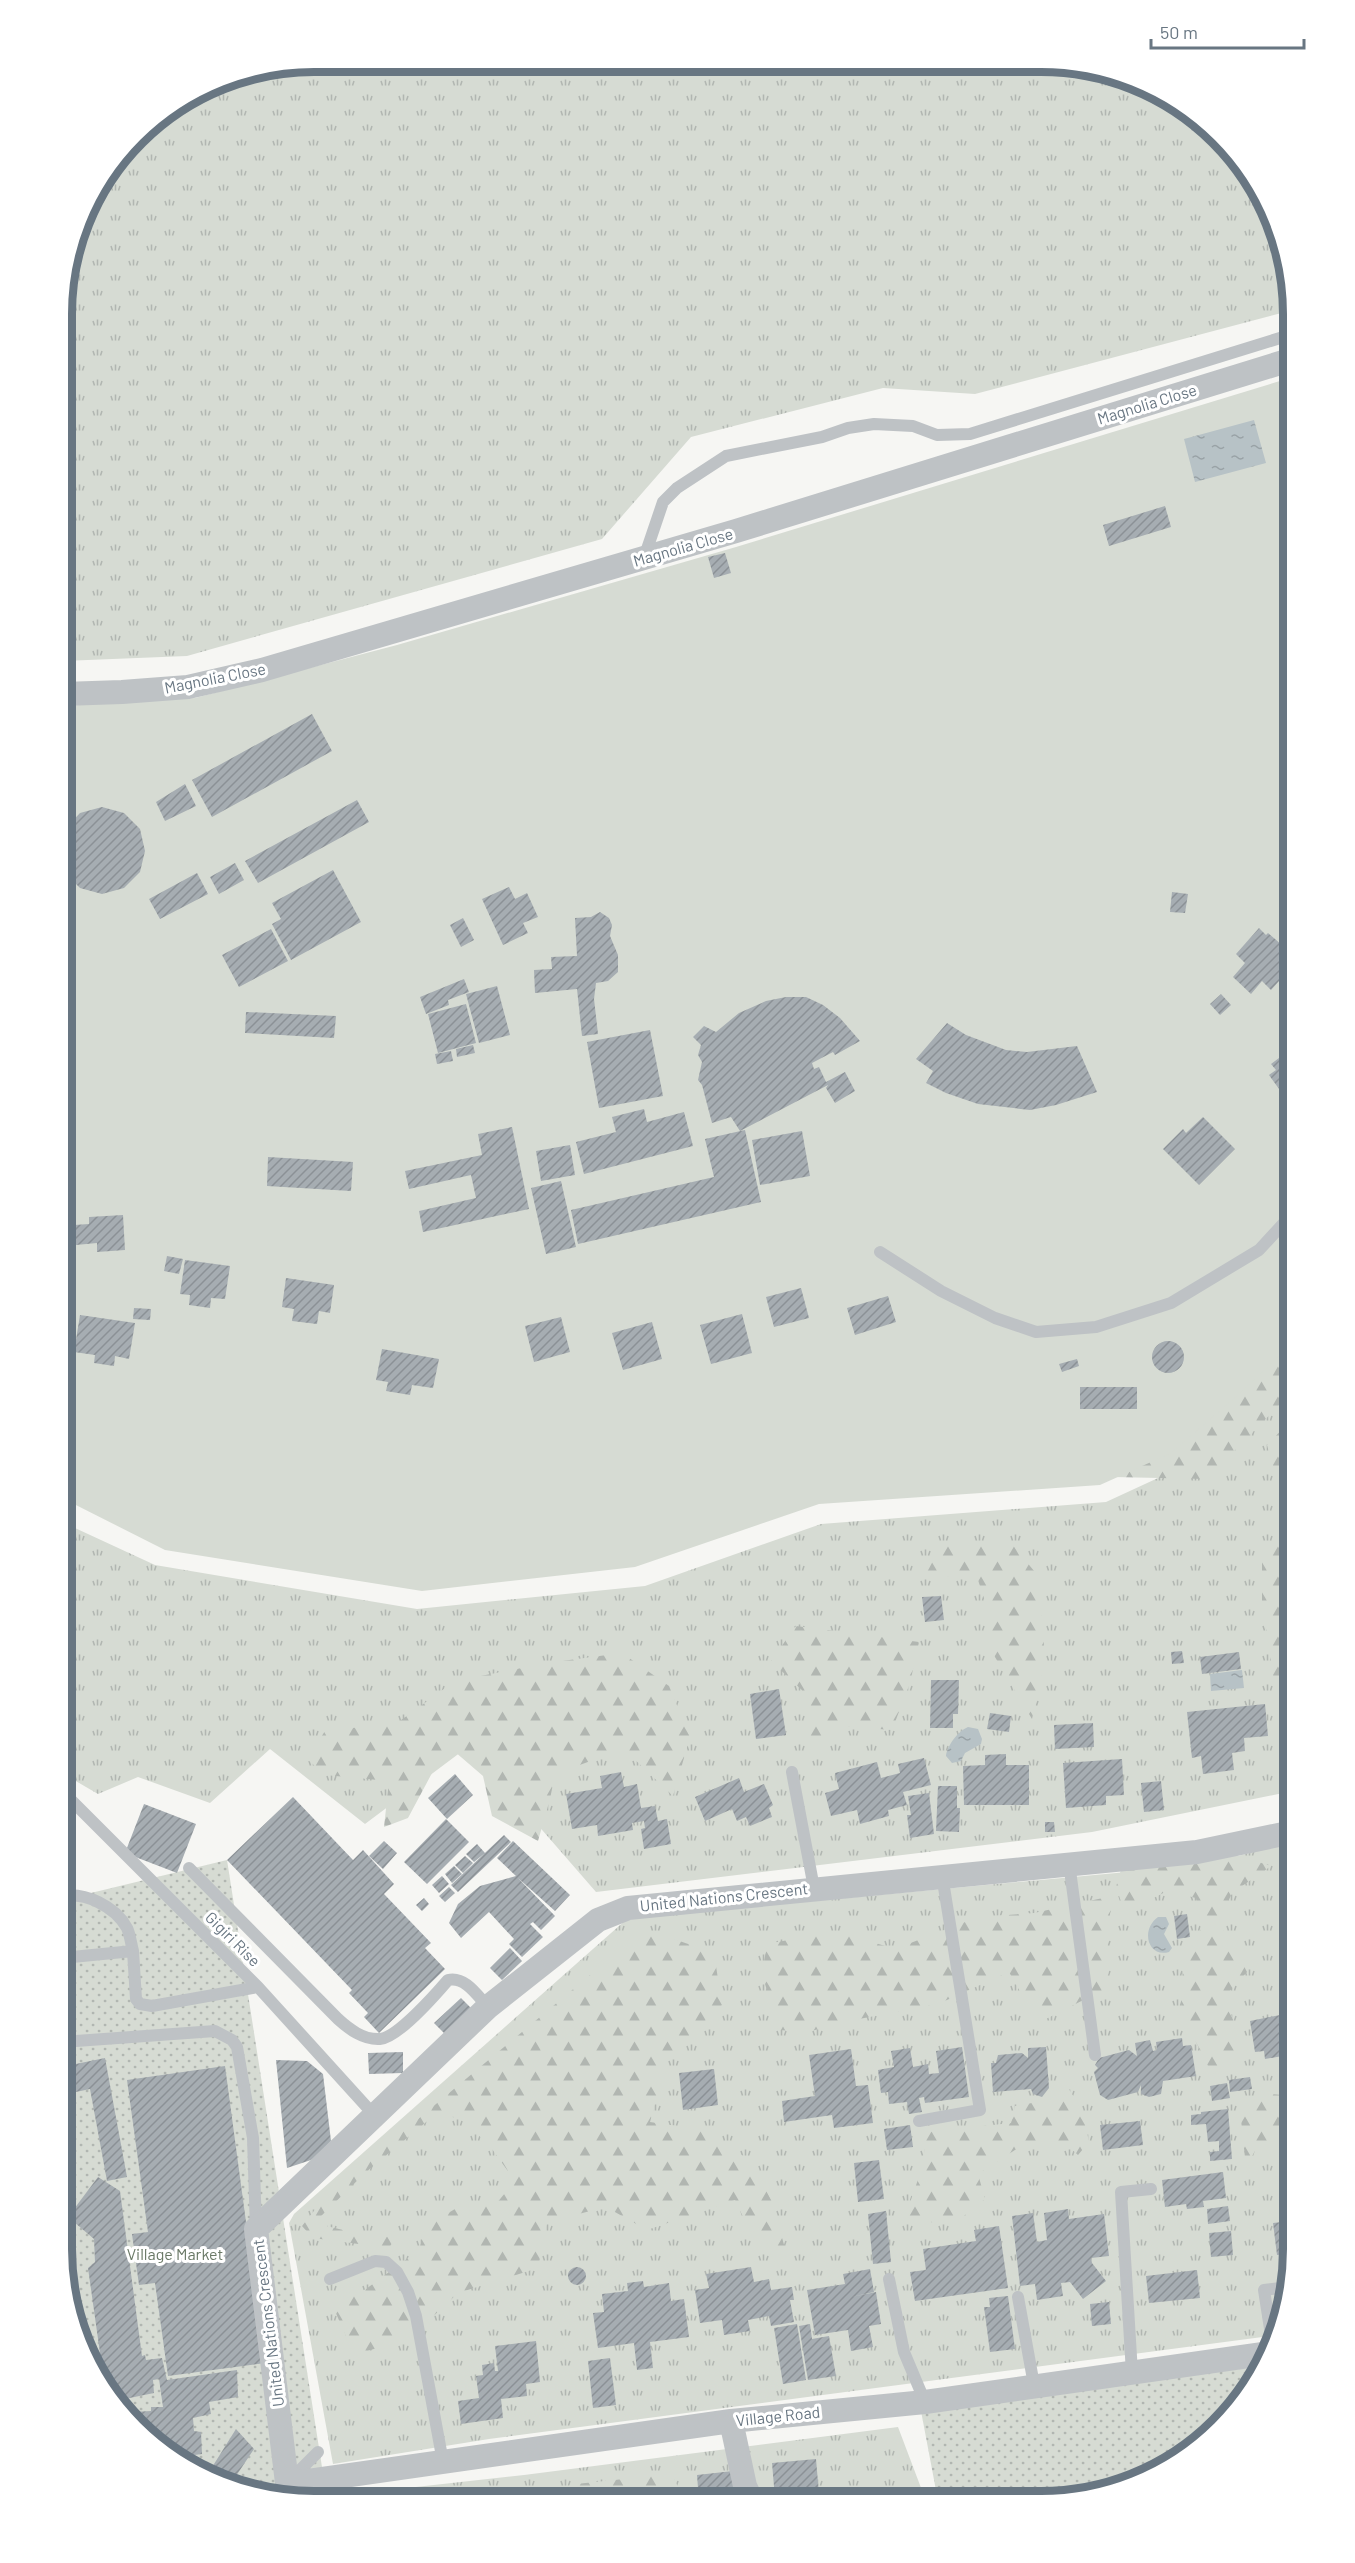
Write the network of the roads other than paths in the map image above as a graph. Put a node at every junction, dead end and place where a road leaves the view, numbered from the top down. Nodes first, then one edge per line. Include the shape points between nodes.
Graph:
1 (1283, 337) edge
2 (1283, 362) edge
3 (644, 558) junction
4 (72, 694) edge
5 (1283, 1224) edge
6 (880, 1252) dead end
7 (792, 1772) dead end
8 (72, 1801) edge
9 (1283, 1834) edge
10 (1069, 1863) junction
11 (189, 1868) dead end
12 (942, 1875) junction
13 (814, 1888) junction
14 (72, 1896) edge
15 (133, 1951) junction
16 (72, 1957) edge
17 (258, 1987) junction
18 (488, 2007) junction
19 (72, 2041) edge
20 (1095, 2055) dead end
21 (375, 2116) junction
22 (919, 2121) dead end
23 (1151, 2189) dead end
24 (256, 2229) junction
25 (330, 2279) dead end
26 (889, 2279) dead end
27 (1279, 2288) edge
28 (1018, 2297) dead end
29 (1270, 2328) edge
30 (1259, 2355) edge
31 (1132, 2373) junction
32 (1034, 2385) junction
33 (925, 2402) junction
34 (731, 2421) junction
35 (318, 2452) dead end
36 (443, 2462) junction
37 (288, 2489) edge
38 (290, 2489) edge
39 (298, 2490) edge
40 (747, 2491) edge

1 - 3 lane via 970,434 937,435 913,426 874,424 726,456 677,488 663,502
2 - 3 street, Magnolia Close
3 - 4 street, Magnolia Close via 262,670 188,687
5 - 6 lane via 1259,1250 1171,1303 1096,1327 1036,1332 995,1318 941,1291
7 - 13 lane
8 - 17 lane, Gigiri Rise
9 - 10 street, United Nations Crescent via 1197,1852
10 - 12 street, United Nations Crescent
10 - 20 lane
11 - 18 lane via 358,2035 380,2039 392,2035 448,1980 456,1978
12 - 13 street, United Nations Crescent
12 - 22 lane via 980,2110
13 - 18 street, United Nations Crescent via 628,1908 598,1920
14 - 15 lane via 88,1896 107,1908 127,1928
15 - 16 lane
15 - 17 lane via 136,1999 140,2004 152,2006
17 - 21 lane, Gigiri Rise
18 - 21 street, United Nations Crescent
19 - 24 lane via 215,2031 232,2040 237,2047 253,2138
21 - 24 street, United Nations Crescent
23 - 31 lane via 1121,2192
24 - 37 street, United Nations Crescent
25 - 36 lane via 375,2261 386,2262 397,2272 416,2316
26 - 33 lane via 904,2352
27 - 29 lane via 1264,2290
28 - 32 lane
30 - 31 street, Village Road
31 - 32 street, Village Road
32 - 33 street, Village Road
33 - 34 street, Village Road
34 - 36 street, Village Road
34 - 40 street
35 - 38 lane
36 - 39 street, Village Road

